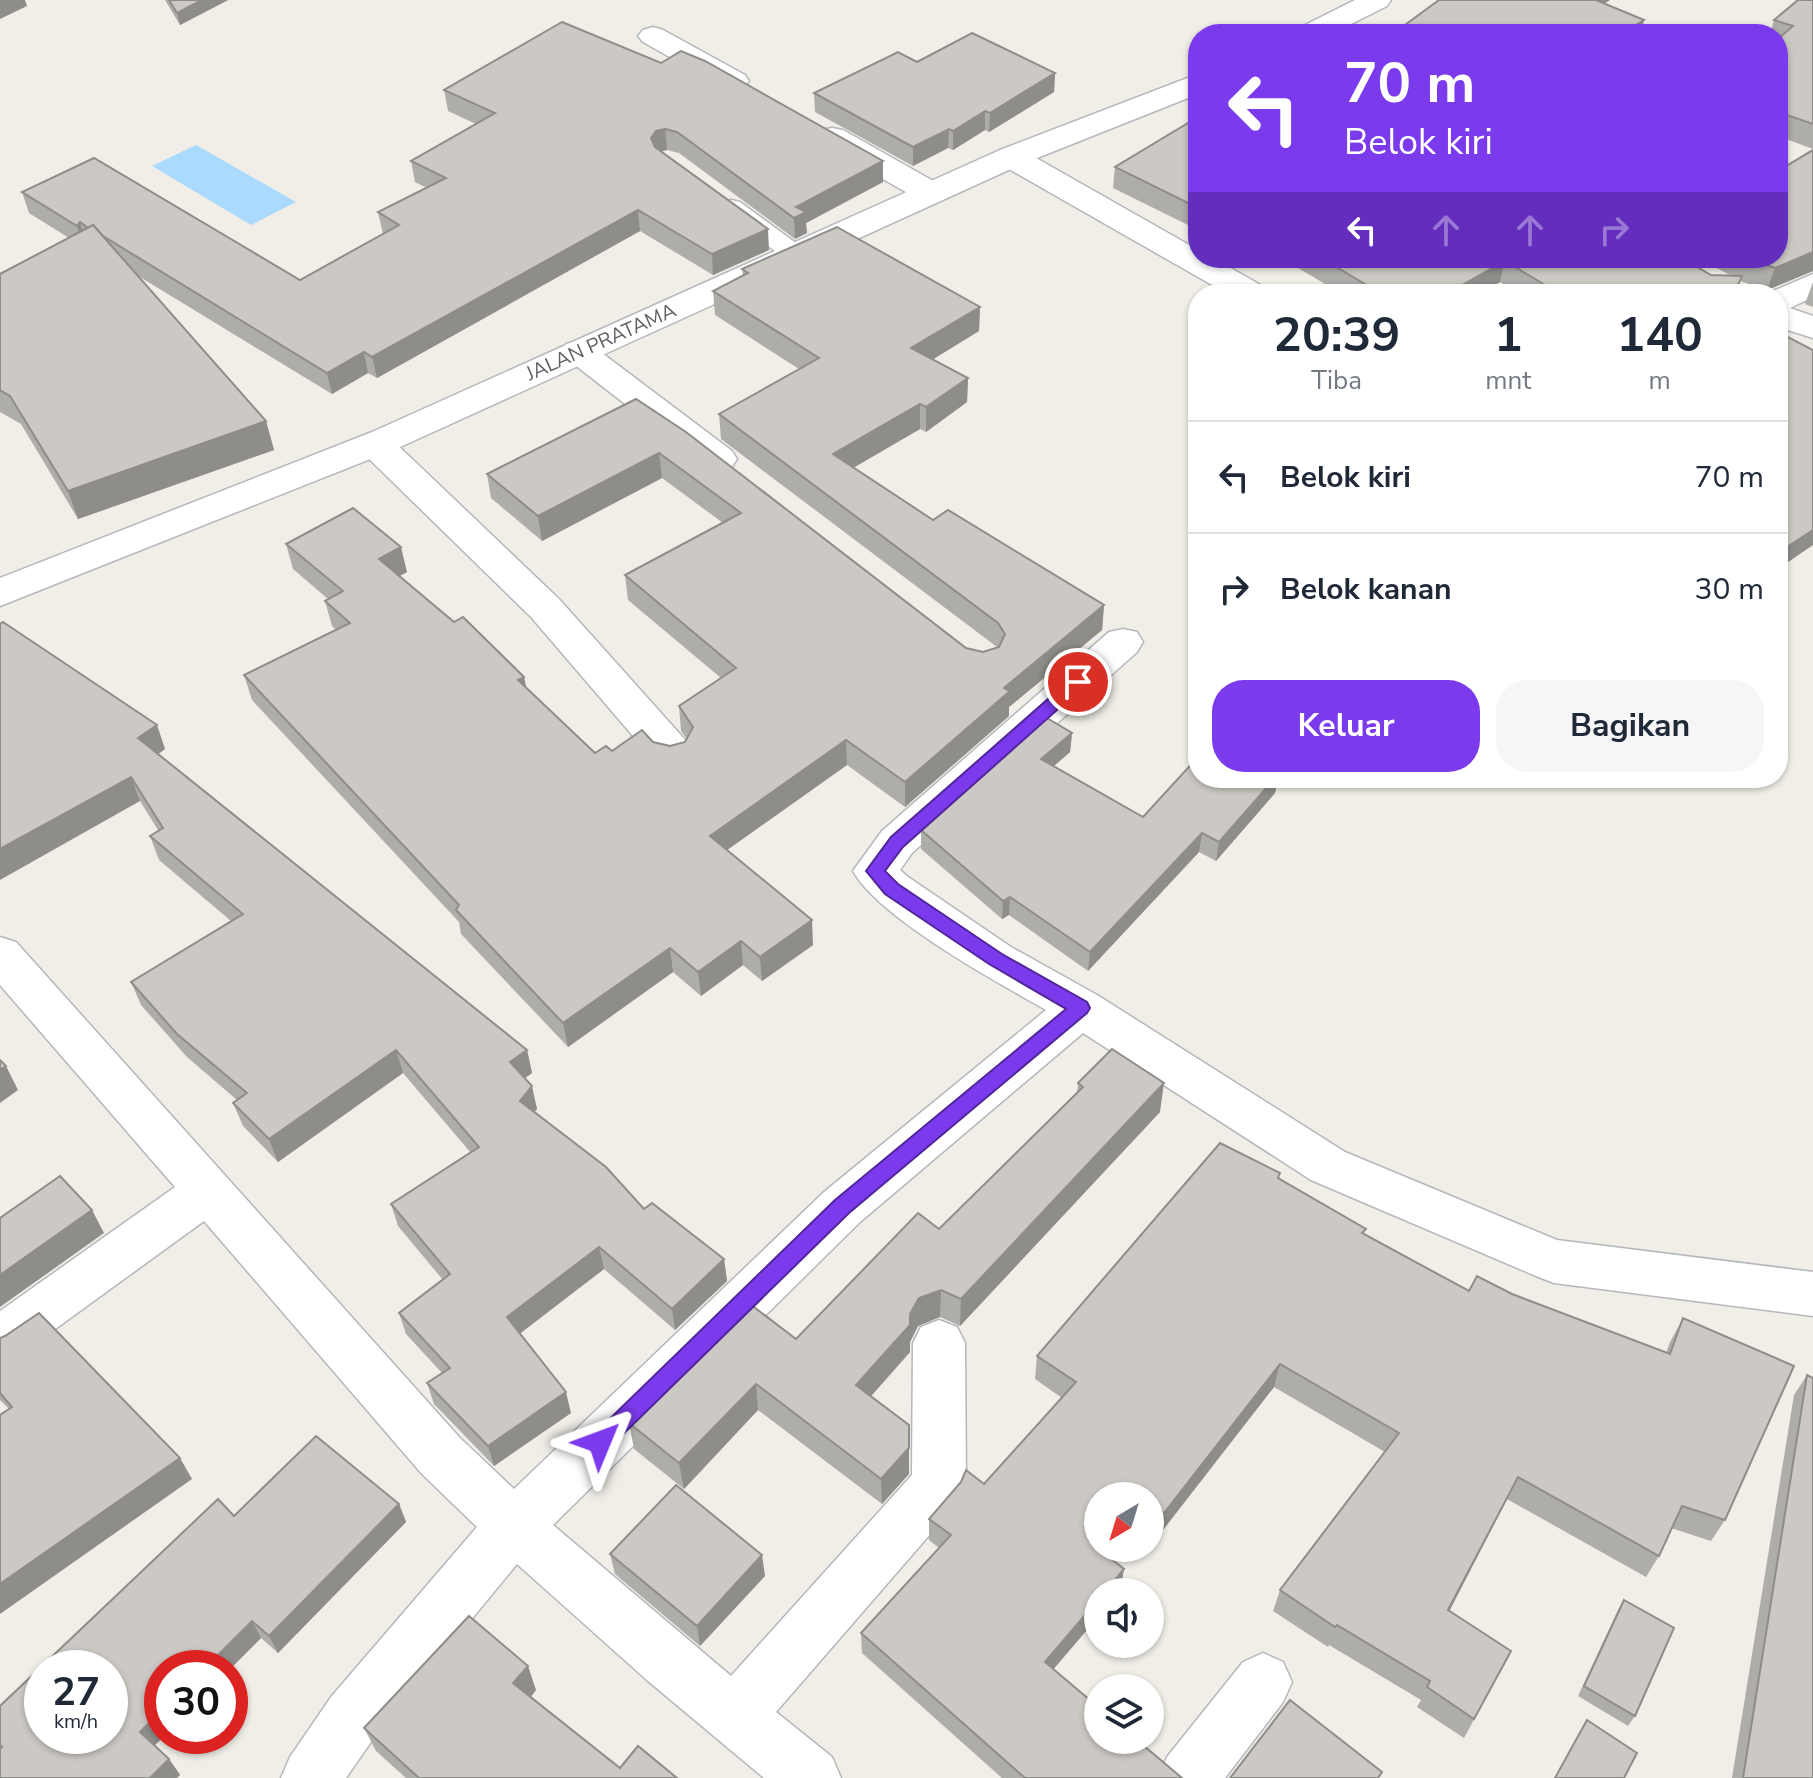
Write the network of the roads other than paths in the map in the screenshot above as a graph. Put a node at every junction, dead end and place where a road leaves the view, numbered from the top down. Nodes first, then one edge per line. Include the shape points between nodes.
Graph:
1 (1377, 0) edge
2 (1329, 24) edge
3 (653, 36) dead end
4 (1188, 87) edge
5 (760, 97) edge
6 (801, 120) edge
7 (1011, 157) junction
8 (706, 188) edge
9 (931, 193) junction
10 (795, 254) junction
11 (1188, 258) edge
12 (1206, 268) edge
13 (1234, 284) edge
14 (1813, 284) edge
15 (1788, 296) edge
16 (1788, 319) edge
17 (1813, 328) edge
18 (578, 351) junction
19 (375, 444) junction
20 (742, 477) edge
21 (0, 593) edge
22 (1123, 642) dead end
23 (672, 753) edge
24 (0, 954) edge
25 (1081, 1008) junction
26 (208, 1191) junction
27 (1813, 1294) edge
28 (0, 1340) edge
29 (939, 1343) dead end
30 (513, 1527) junction
31 (1263, 1682) dead end
32 (734, 1716) junction
33 (311, 1778) edge
34 (811, 1778) edge
35 (1188, 1778) edge

1 - 2 street
3 - 5 street
4 - 7 street, JALAN PRATAMA
6 - 9 street
7 - 9 street, JALAN PRATAMA
7 - 11 street
8 - 10 lane
9 - 10 street, JALAN PRATAMA
10 - 18 street, JALAN PRATAMA
12 - 13 street
14 - 15 street
16 - 17 street
18 - 19 street, JALAN PRATAMA
18 - 20 street
19 - 21 street, JALAN PRATAMA
19 - 23 street via 545,608
22 - 25 street via 897,842 875,871 892,889 995,959
24 - 26 street
25 - 27 street via 1328,1166 1554,1261
25 - 30 street via 842,1207
26 - 28 street
26 - 30 street via 441,1456
29 - 32 street via 939,1484
30 - 32 street
30 - 33 street via 352,1718
31 - 35 street
32 - 34 street

